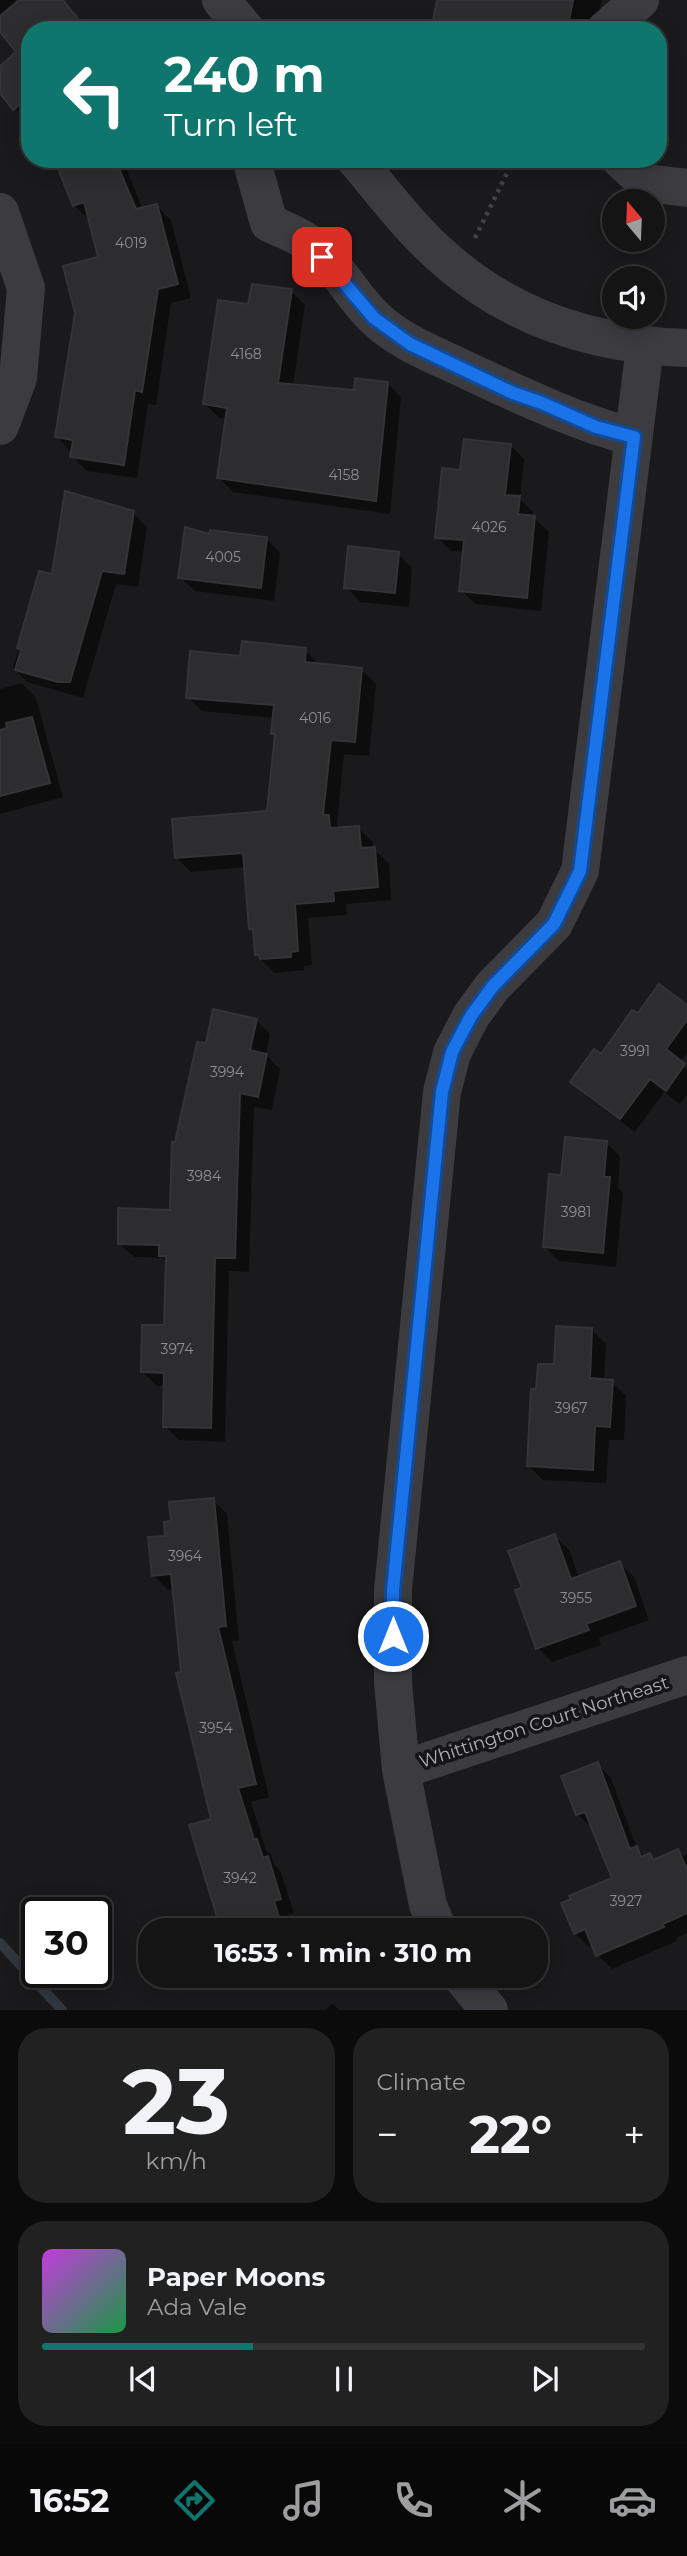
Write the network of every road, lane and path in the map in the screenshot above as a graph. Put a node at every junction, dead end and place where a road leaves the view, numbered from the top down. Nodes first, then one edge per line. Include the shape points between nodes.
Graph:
1 (221, 0) edge
2 (602, 0) edge
3 (640, 0) edge
4 (238, 21) edge
5 (598, 21) edge
6 (616, 21) edge
7 (254, 168) edge
8 (362, 168) edge
9 (510, 168) edge
10 (630, 168) edge
11 (687, 188) edge
12 (0, 212) edge
13 (460, 270) junction
14 (645, 346) junction
15 (687, 348) edge
16 (0, 426) edge
17 (634, 437) junction
18 (687, 1675) edge
19 (401, 1770) junction
20 (433, 1918) edge
21 (471, 1988) edge
22 (489, 2010) edge

1 - 4 street
2 - 5 street
3 - 6 street
7 - 17 street via 269,223 307,242 374,318 410,344 513,393 596,427
8 - 13 street via 410,225
9 - 13 path
10 - 11 street via 646,183
12 - 16 street via 26,288 18,378
13 - 14 street via 490,293 540,319 593,337
14 - 15 street
14 - 17 street
17 - 19 street via 580,871 554,924 493,986 471,1016 452,1052 442,1092 393,1590 393,1682
18 - 19 street, Whittington Court Northeast
19 - 20 street
21 - 22 street

